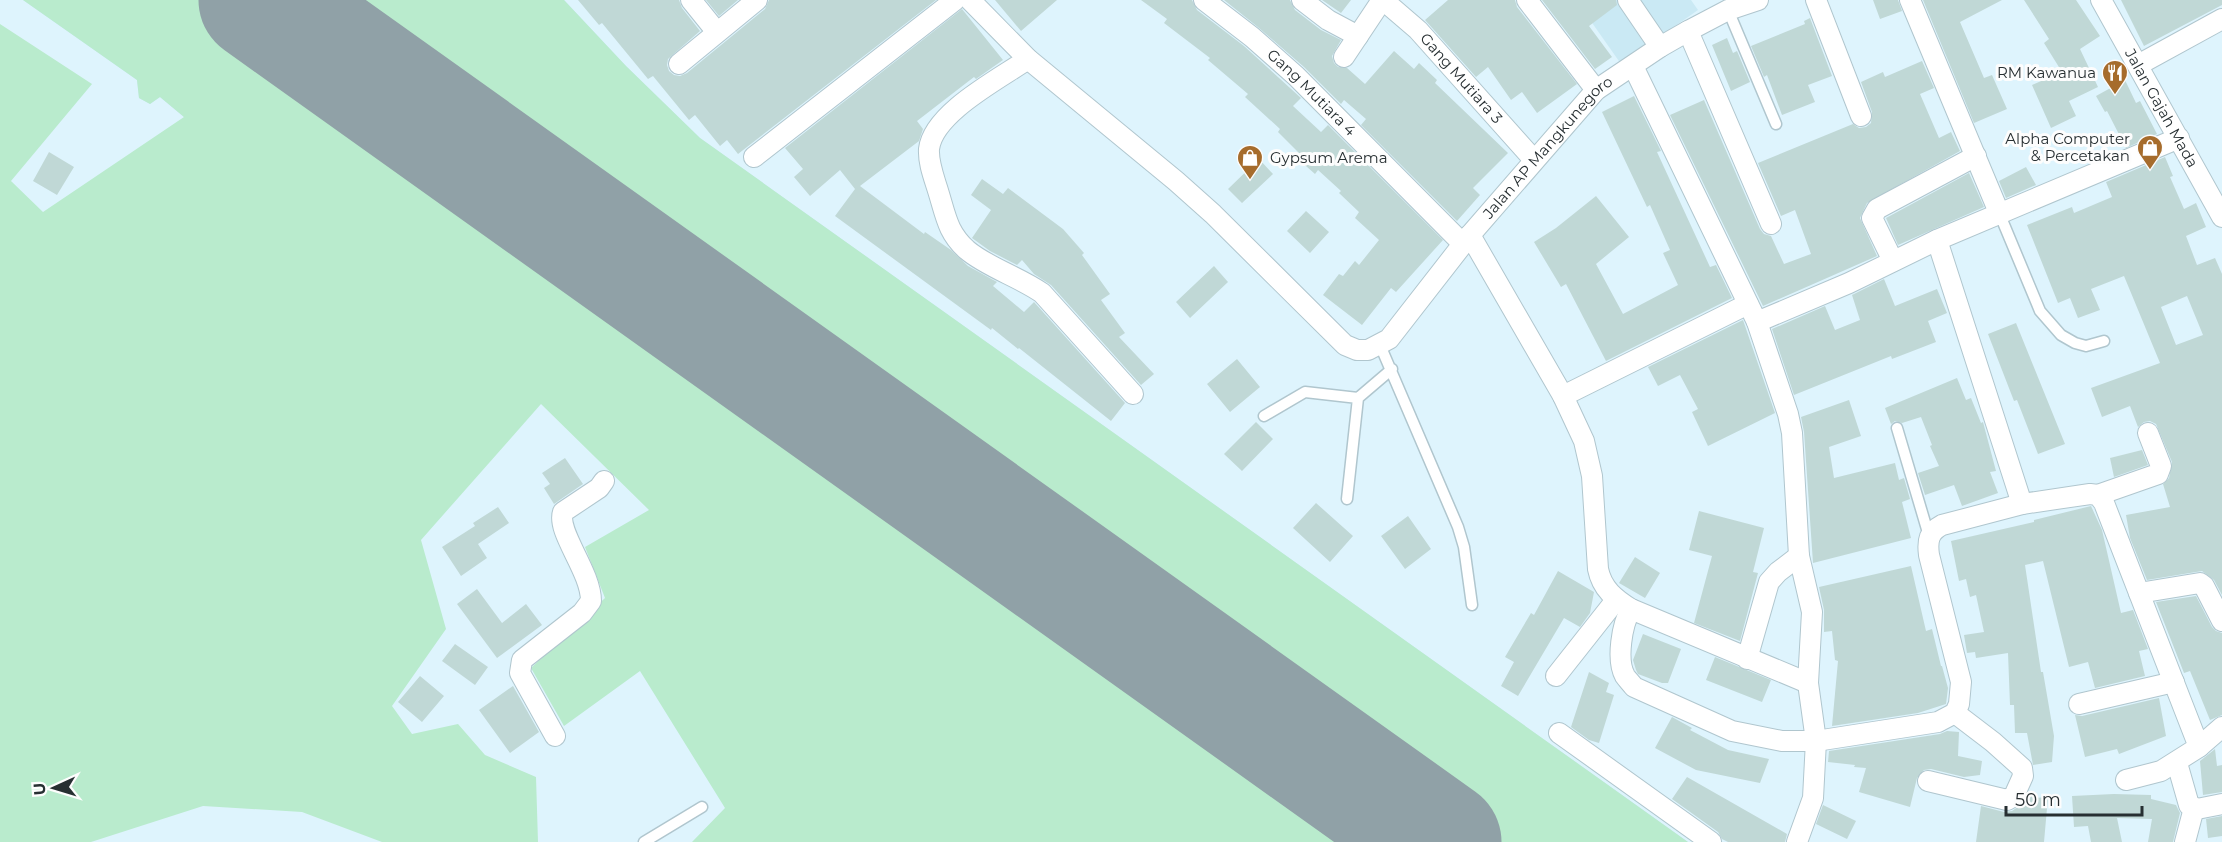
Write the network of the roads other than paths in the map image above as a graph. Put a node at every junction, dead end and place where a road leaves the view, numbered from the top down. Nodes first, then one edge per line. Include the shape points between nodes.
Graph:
1 (691, 0) edge
2 (757, 0) edge
3 (955, 0) edge
4 (1204, 0) edge
5 (1302, 0) edge
6 (1382, 0) edge
7 (1527, 0) edge
8 (1628, 0) edge
9 (1758, 0) edge
10 (1816, 0) edge
11 (1910, 0) edge
12 (2101, 0) edge
13 (977, 2) edge
14 (1728, 10) junction
15 (2222, 19) edge
16 (1688, 31) junction
17 (716, 32) junction
18 (1358, 36) junction
19 (1660, 47) junction
20 (1344, 57) dead end
21 (1028, 59) junction
22 (679, 64) dead end
23 (2138, 65) junction
24 (1633, 66) junction
25 (1596, 90) junction
26 (1861, 116) dead end
27 (1776, 124) dead end
28 (2179, 138) junction
29 (754, 156) dead end
30 (1976, 156) junction
31 (1534, 160) junction
32 (2000, 215) junction
33 (2222, 217) edge
34 (1771, 224) dead end
35 (1466, 240) junction
36 (1937, 240) junction
37 (1893, 261) junction
38 (1752, 313) junction
39 (2104, 341) dead end
40 (1380, 345) junction
41 (1392, 369) junction
42 (1133, 394) dead end
43 (1563, 396) junction
44 (1358, 398) junction
45 (1264, 416) dead end
46 (1897, 428) dead end
47 (2148, 433) dead end
48 (604, 481) dead end
49 (2098, 495) junction
50 (1347, 499) dead end
51 (2022, 504) junction
52 (1929, 536) junction
53 (1799, 556) junction
54 (2139, 592) junction
55 (2216, 595) edge
56 (1623, 604) junction
57 (1472, 605) dead end
58 (2222, 621) edge
59 (1747, 659) junction
60 (1556, 676) dead end
61 (2174, 682) junction
62 (1808, 683) junction
63 (2079, 704) dead end
64 (1955, 713) junction
65 (2222, 727) edge
66 (1559, 733) dead end
67 (555, 736) dead end
68 (1816, 741) junction
69 (2199, 747) junction
70 (2177, 763) junction
71 (2126, 780) dead end
72 (1928, 781) dead end
73 (2222, 804) edge
74 (702, 807) dead end
75 (2194, 808) junction
76 (644, 842) edge
77 (1711, 842) edge
78 (1797, 842) edge
79 (2185, 842) edge

1 - 17 street
2 - 17 street
3 - 29 street
4 - 35 street, Gang Mutiara 4 via 1296,76
5 - 18 street
6 - 18 street, Gang Mutiara 3
6 - 31 street, Gang Mutiara 3 via 1413,24
7 - 25 street
8 - 19 street
9 - 14 street, Jalan AP Mangkunegoro
10 - 26 street
11 - 30 street
12 - 23 street, Jalan Gajah Mada
13 - 21 street
14 - 16 street, Jalan AP Mangkunegoro
14 - 27 lane
15 - 23 street
16 - 19 street, Jalan AP Mangkunegoro
16 - 34 street
17 - 22 street
18 - 20 street, Gang Mutiara 3
19 - 24 street, Jalan AP Mangkunegoro
21 - 40 street via 1184,187 1346,345 1357,350
21 - 42 street via 949,113 933,135 930,162 949,230 970,252 1042,293
23 - 28 street, Jalan Gajah Mada
24 - 25 street, Jalan AP Mangkunegoro
24 - 38 street
25 - 31 street, Jalan AP Mangkunegoro
28 - 32 street
28 - 33 street, Jalan Gajah Mada
30 - 32 street
30 - 37 street via 1877,209 1872,218
31 - 35 street, Jalan AP Mangkunegoro
32 - 36 street
32 - 39 lane via 2040,311 2061,335 2075,343 2086,346
35 - 40 street, Jalan AP Mangkunegoro via 1389,339
35 - 43 street, Gang Mutiara 4
36 - 37 street
36 - 51 street
37 - 38 street via 1849,284
38 - 43 street
38 - 53 street via 1792,433
40 - 41 lane
41 - 44 lane
41 - 57 lane via 1458,527
43 - 56 street, Gang Mutiara 4 via 1589,457 1600,581
44 - 45 lane via 1305,392
44 - 50 lane
46 - 52 lane
47 - 49 street via 2160,461 2158,474
48 - 67 street via 561,516 562,527 586,575 591,601 582,613 522,660 519,667
49 - 51 street
49 - 54 street
51 - 52 street via 1942,525
52 - 64 street via 1929,555 1961,682
53 - 59 street via 1769,582
53 - 62 street via 1812,612
54 - 55 street via 2200,583
54 - 61 street
55 - 58 street
56 - 59 street
56 - 60 street
56 - 68 street via 1626,618 1621,660 1624,675 1634,687 1732,731 1782,741
59 - 62 street
61 - 63 street
61 - 69 street
62 - 68 street
64 - 68 street via 1938,722
64 - 72 street via 2022,768 2023,776 2010,800
65 - 69 street
66 - 77 street
68 - 78 street via 1813,798
69 - 70 street
70 - 71 street
70 - 75 street via 2187,801
73 - 75 street
74 - 76 lane
75 - 79 street

